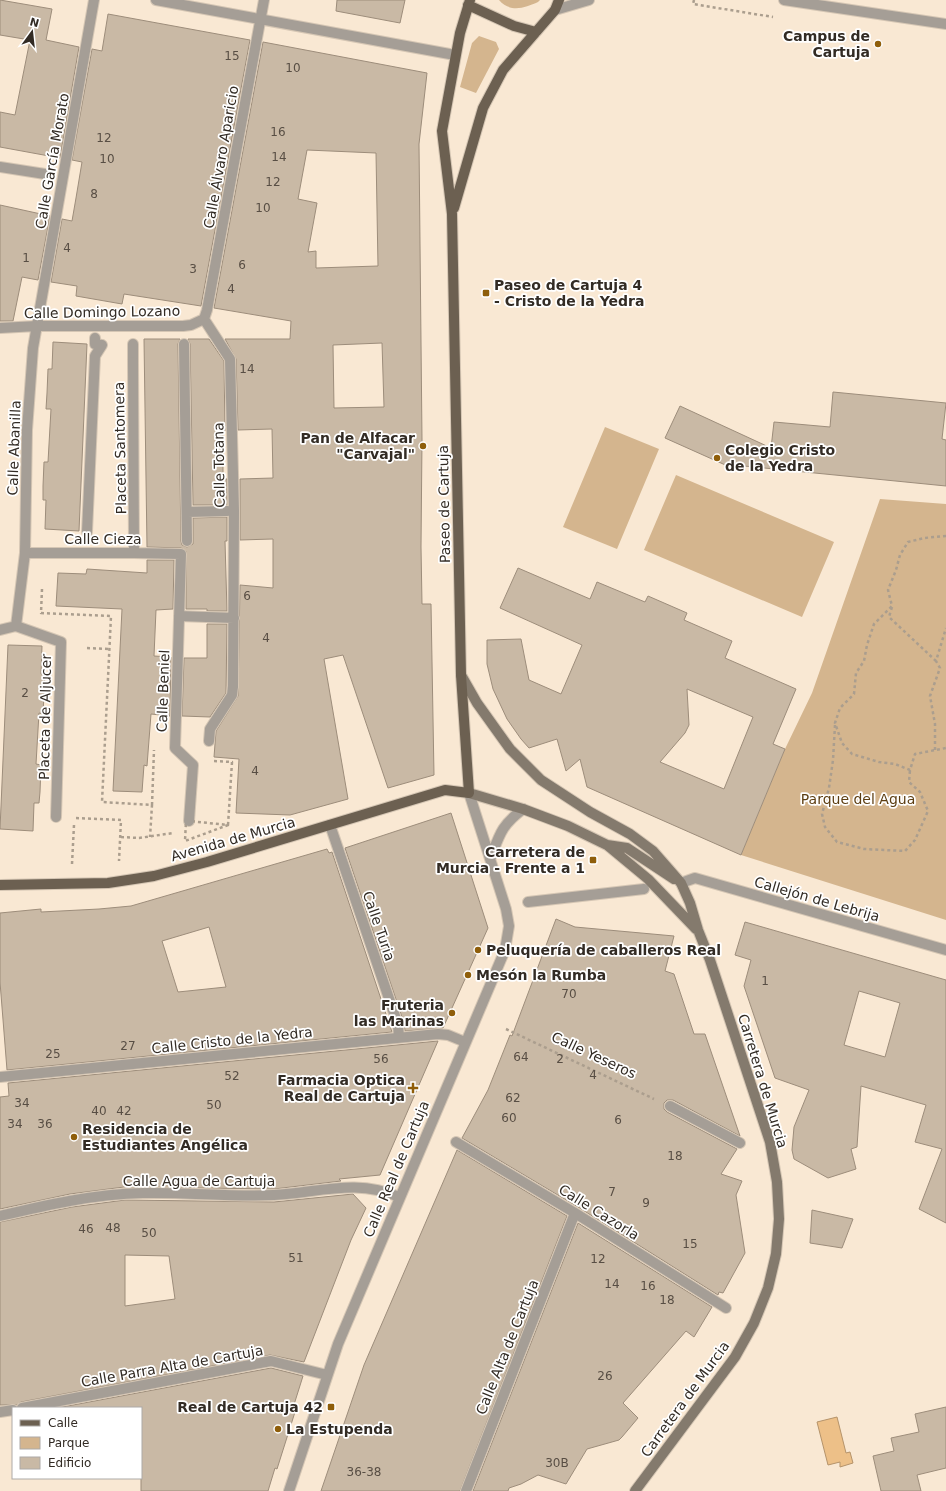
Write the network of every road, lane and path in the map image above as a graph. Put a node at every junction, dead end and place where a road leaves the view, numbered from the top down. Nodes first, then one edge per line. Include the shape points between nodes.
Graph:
1 (94, 0) edge
2 (156, 0) edge
3 (264, 0) edge
4 (559, 0) edge
5 (589, 0) edge
6 (784, 0) edge
7 (469, 2) edge
8 (555, 10) junction
9 (260, 20) junction
10 (946, 24) edge
11 (536, 32) junction
12 (455, 55) junction
13 (0, 167) edge
14 (45, 174) dead end
15 (452, 214) junction
16 (204, 320) junction
17 (37, 326) junction
18 (0, 328) edge
19 (95, 338) dead end
20 (133, 344) dead end
21 (184, 344) dead end
22 (227, 511) dead end
23 (187, 512) junction
24 (87, 532) dead end
25 (946, 536) edge
26 (187, 541) dead end
27 (25, 553) junction
28 (134, 553) junction
29 (181, 554) joint
30 (43, 585) dead end
31 (892, 606) junction
32 (179, 616) junction
33 (234, 618) junction
34 (16, 626) junction
35 (946, 628) edge
36 (0, 630) edge
37 (87, 648) dead end
38 (110, 649) junction
39 (936, 661) junction
40 (461, 675) junction
41 (835, 723) junction
42 (209, 741) joint
43 (946, 748) edge
44 (154, 749) dead end
45 (935, 750) junction
46 (910, 770) junction
47 (469, 793) junction
48 (152, 805) junction
49 (523, 808) junction
50 (56, 817) dead end
51 (228, 825) dead end
52 (330, 825) junction
53 (188, 826) joint
54 (121, 837) junction
55 (150, 837) junction
56 (607, 845) junction
57 (491, 857) junction
58 (119, 864) dead end
59 (72, 867) dead end
60 (681, 883) junction
61 (0, 885) edge
62 (644, 889) dead end
63 (528, 902) dead end
64 (698, 930) junction
65 (946, 950) edge
66 (506, 1028) dead end
67 (399, 1037) junction
68 (465, 1042) junction
69 (0, 1077) edge
70 (670, 1106) joint
71 (456, 1142) dead end
72 (740, 1143) dead end
73 (399, 1197) junction
74 (575, 1213) junction
75 (0, 1216) edge
76 (726, 1308) dead end
77 (327, 1375) junction
78 (27, 1407) edge
79 (12, 1410) edge
80 (0, 1412) edge
81 (290, 1491) edge
82 (466, 1491) edge
83 (635, 1491) edge

1 - 17 street, Calle García Morato
2 - 9 street
3 - 9 street, Calle Álvaro Aparicio
4 - 8 main road, Paseo de Cartuja
5 - 8 street
6 - 10 street
7 - 11 main road via 514,26
7 - 12 main road, Paseo de Cartuja
8 - 11 main road, Paseo de Cartuja
9 - 12 street
9 - 16 street, Calle Álvaro Aparicio
11 - 15 main road, Paseo de Cartuja via 504,70 483,108
12 - 15 main road, Paseo de Cartuja via 442,131
13 - 14 street
15 - 40 main road, Paseo de Cartuja
16 - 17 street, Calle Domingo Lozano via 183,326
16 - 33 street, Calle Totana via 230,358
17 - 18 street, Calle Domingo Lozano
17 - 27 street, Calle Abanilla via 27,430
19 - 24 street, Placeta Santomera via 95,344 102,345 95,356
20 - 28 street, Placeta Santomera
21 - 23 street
22 - 23 street
23 - 26 street
25 - 31 path via 908,542 900,555 888,590
27 - 28 street, Calle Cieza
27 - 34 street, Calle Abanilla
28 - 29 street, Calle Cieza
29 - 32 street, Calle Beniel
30 - 38 path via 41,613 111,616
31 - 39 path via 889,617
31 - 41 path via 874,624 866,645 864,661 856,673 854,694 840,708
32 - 33 street
32 - 53 street, Calle Beniel via 175,748 193,765
33 - 42 street, Calle Totana via 232,695 210,729
34 - 36 street
34 - 50 street, Placeta de Aljucer via 61,642
35 - 39 path
37 - 38 path
38 - 48 path via 102,802
39 - 45 path via 940,668 930,696 935,724
40 - 47 main road, Paseo de Cartuja
40 - 60 main road, Carretera de Murcia via 477,703 510,749 541,780 654,851
41 - 46 path via 842,743 852,754
41 - 46 path via 833,760 822,814 825,827 837,842 864,850 905,851 915,840 928,811 920,792 909,782
42 - 51 path via 213,742 213,760 232,762
43 - 45 path
44 - 48 path
45 - 46 path via 915,754
47 - 49 main road, Carretera de Murcia
47 - 52 main road, Avenida de Murcia via 445,790
47 - 57 street, Calle Real de Cartuja
48 - 55 path
49 - 56 main road, Carretera de Murcia
49 - 57 street via 501,830
52 - 61 main road, Avenida de Murcia via 154,876 108,883
52 - 67 street, Calle Turia via 398,1025
53 - 55 path
54 - 55 path
54 - 58 path
54 - 59 path via 121,820 74,818
56 - 60 main road, Carretera de Murcia via 627,848
56 - 64 main road, Carretera de Murcia via 648,879
57 - 68 street, Calle Real de Cartuja via 509,926 505,950
60 - 64 main road, Carretera de Murcia
60 - 65 street, Callejón de Lebrija via 695,878
62 - 63 street
64 - 83 main road, Carretera de Murcia via 770,1142 779,1219 776,1254 768,1288 757,1316 735,1358
66 - 70 path, Calle Yeseros
67 - 68 street, Calle Cristo de la Yedra via 438,1034
67 - 69 street, Calle Cristo de la Yedra
68 - 73 street, Calle Real de Cartuja
70 - 72 street
71 - 74 street, Calle Cazorla
73 - 75 street, Calle Agua de Cartuja via 356,1186 274,1195 143,1193 69,1200
73 - 77 street, Calle Real de Cartuja
74 - 76 street, Calle Cazorla
74 - 82 street, Calle Alta de Cartuja
77 - 78 street, Calle Parra Alta de Cartuja via 270,1361
77 - 81 street, Calle Real de Cartuja
79 - 80 street

